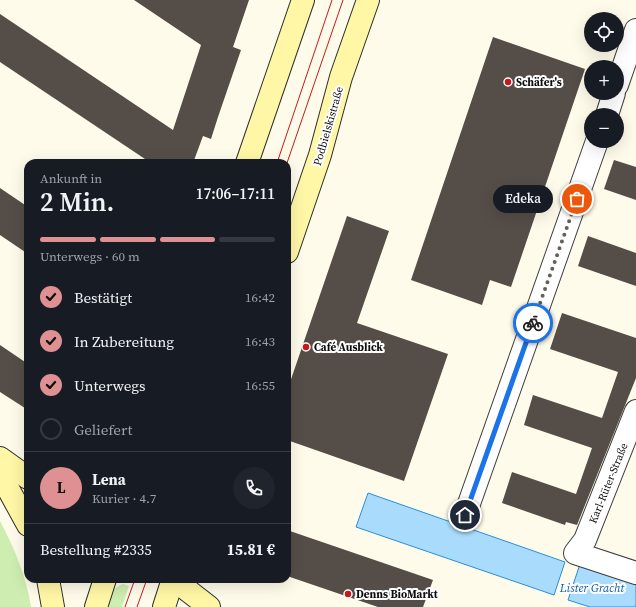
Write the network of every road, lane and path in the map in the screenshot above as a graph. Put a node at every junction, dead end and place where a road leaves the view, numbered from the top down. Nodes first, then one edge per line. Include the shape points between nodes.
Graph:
1 (302, 0) edge
2 (368, 0) edge
3 (636, 30) edge
4 (624, 65) edge
5 (595, 148) edge
6 (248, 159) edge
7 (291, 240) edge
8 (636, 410) edge
9 (0, 458) edge
10 (0, 474) edge
11 (24, 475) edge
12 (465, 515) dead end
13 (24, 518) edge
14 (636, 573) edge
15 (49, 583) edge
16 (104, 583) edge
17 (172, 583) edge
18 (178, 583) edge
19 (53, 607) edge
20 (96, 607) edge
21 (164, 607) edge
22 (209, 607) edge

1 - 6 main road
2 - 7 main road, Podbielskistraße via 341,77 320,156
3 - 4 street
5 - 12 street
8 - 14 street, Karl-Rüter-Straße via 585,540 575,553
9 - 11 main road
10 - 13 main road
15 - 19 main road
16 - 20 main road
17 - 21 main road
18 - 22 main road

